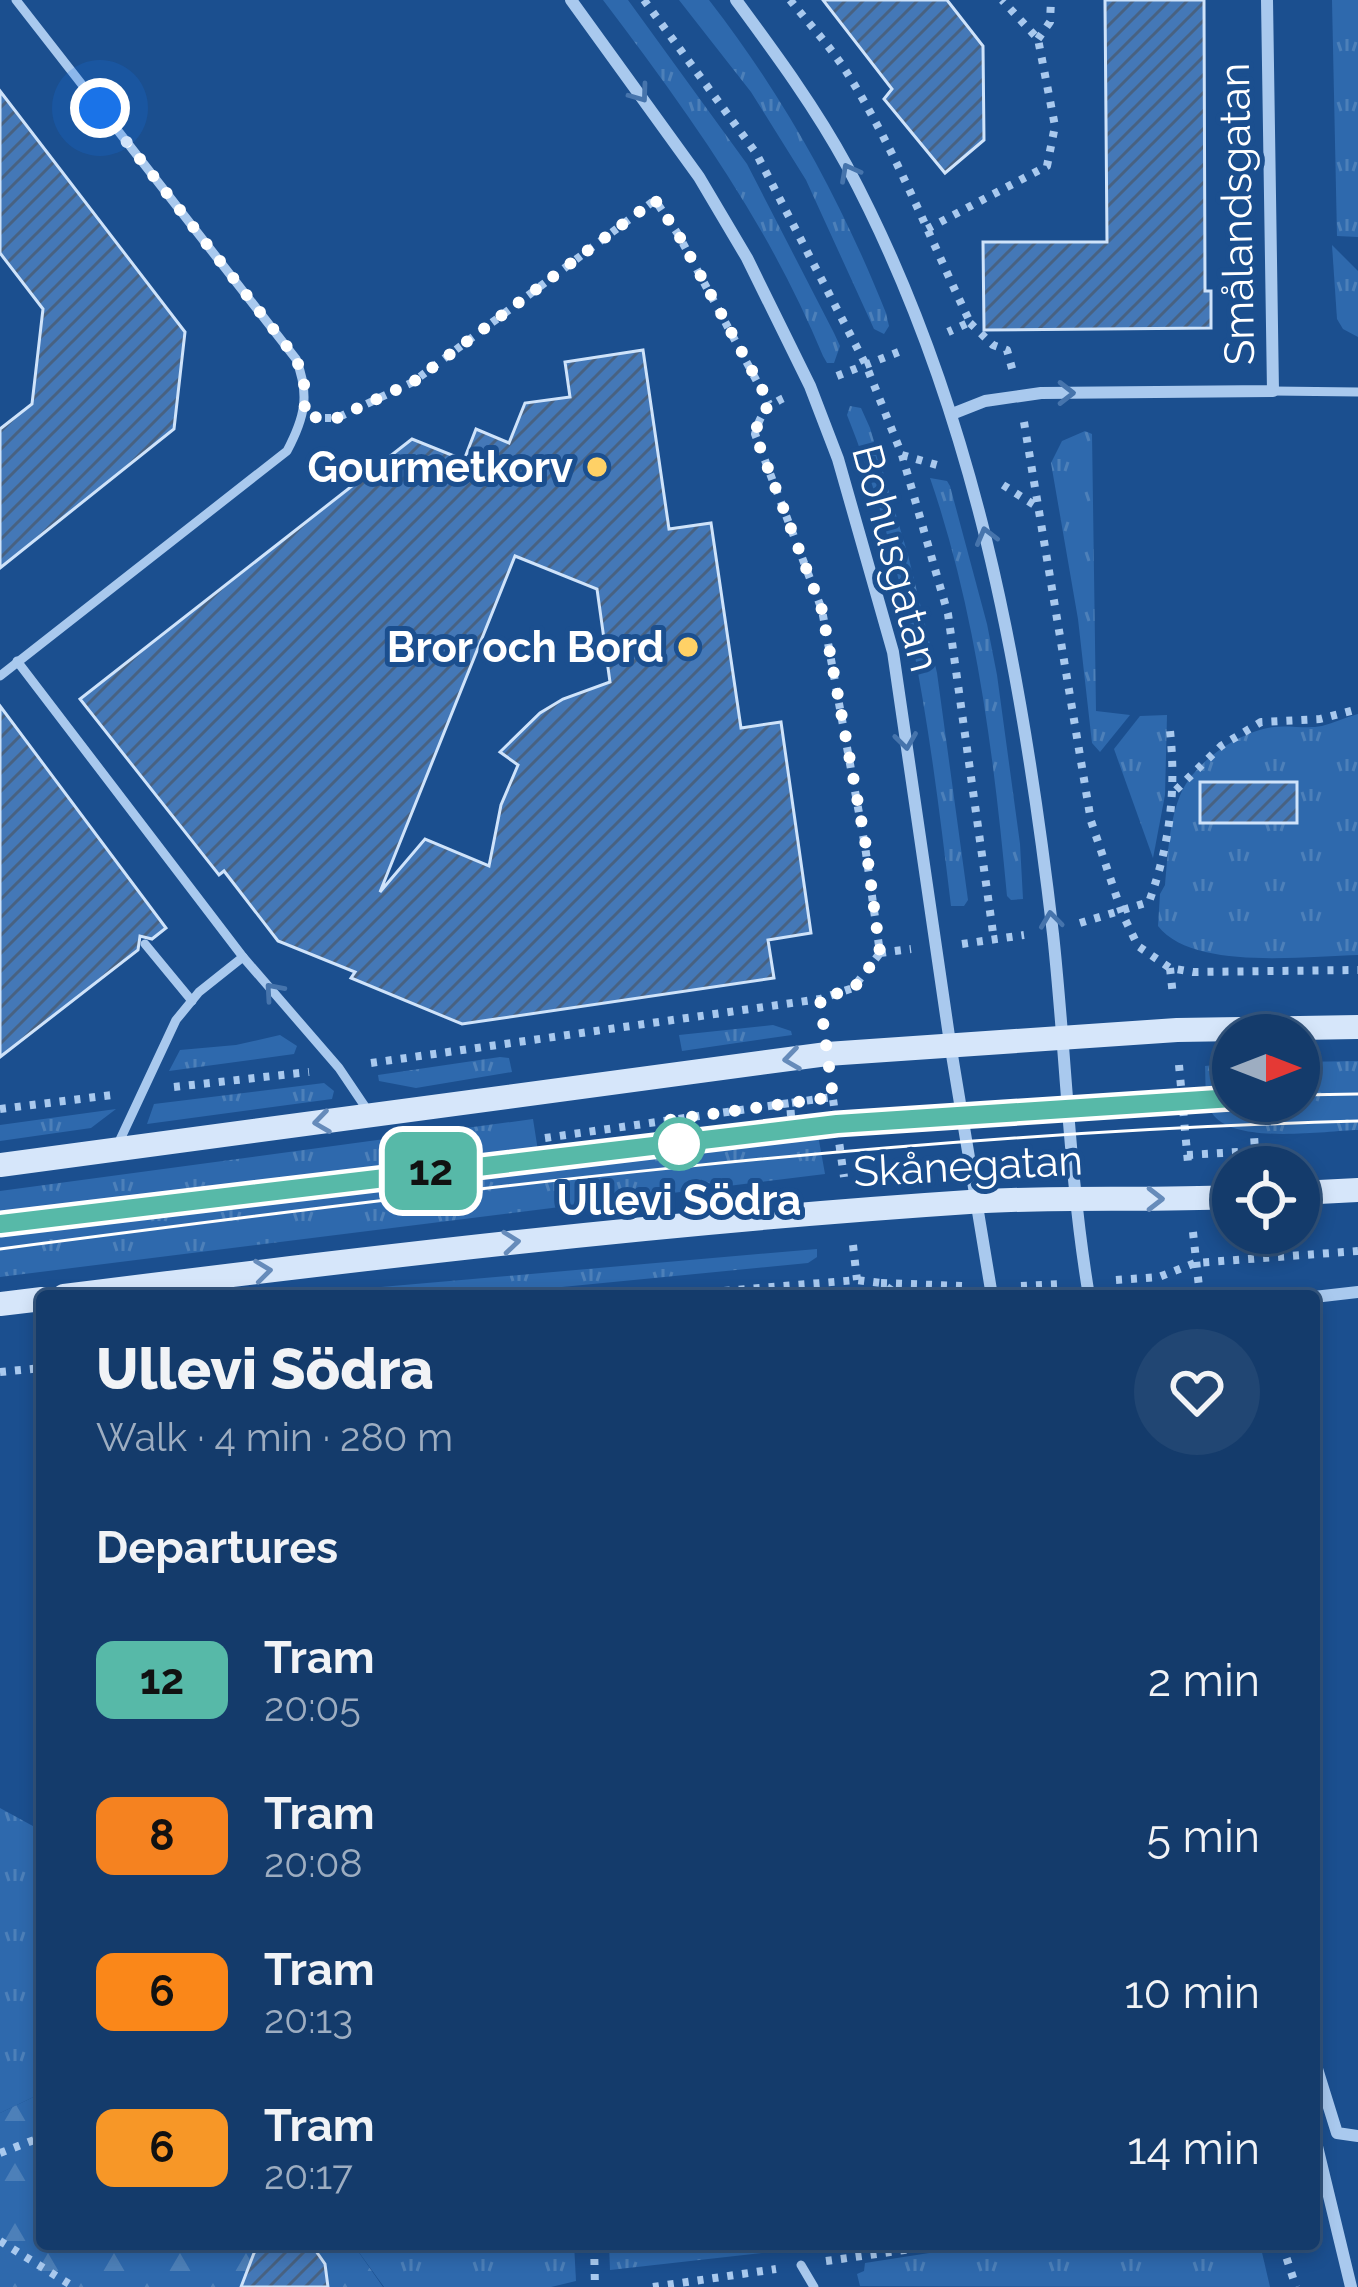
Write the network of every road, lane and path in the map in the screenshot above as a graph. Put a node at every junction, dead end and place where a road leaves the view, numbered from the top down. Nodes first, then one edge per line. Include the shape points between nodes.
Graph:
1 (16, 0) edge
2 (571, 0) edge
3 (644, 0) edge
4 (736, 0) edge
5 (1002, 0) edge
6 (1051, 0) edge
7 (1267, 0) edge
8 (1038, 39) junction
9 (927, 229) dead end
10 (866, 365) junction
11 (810, 386) junction
12 (1273, 391) junction
13 (1358, 392) edge
14 (770, 404) junction
15 (952, 414) junction
16 (305, 417) junction
17 (902, 455) junction
18 (932, 463) dead end
19 (1009, 488) dead end
20 (17, 661) junction
21 (0, 676) edge
22 (1358, 709) edge
23 (1169, 722) dead end
24 (1175, 791) junction
25 (1122, 914) junction
26 (994, 940) dead end
27 (145, 944) dead end
28 (243, 958) junction
29 (1170, 968) junction
30 (1358, 970) edge
31 (820, 999) junction
32 (192, 1000) junction
33 (1358, 1027) edge
34 (1178, 1030) junction
35 (1063, 1036) junction
36 (950, 1043) junction
37 (827, 1054) junction
38 (339, 1068) junction
39 (143, 1090) junction
40 (833, 1097) junction
41 (790, 1103) junction
42 (0, 1109) edge
43 (371, 1116) junction
44 (791, 1116) dead end
45 (1254, 1135) dead end
46 (545, 1138) dead end
47 (115, 1150) junction
48 (1187, 1155) junction
49 (0, 1165) edge
50 (1358, 1190) edge
51 (1320, 1192) edge
52 (1212, 1198) edge
53 (1077, 1199) junction
54 (1192, 1199) junction
55 (976, 1201) junction
56 (848, 1210) junction
57 (857, 1280) junction
58 (112, 1290) edge
59 (738, 1290) edge
60 (891, 1290) edge
61 (991, 1290) edge
62 (1088, 1290) edge
63 (1200, 1290) edge
64 (1358, 1292) edge
65 (1320, 1296) edge
66 (36, 1300) edge
67 (0, 1304) edge
68 (36, 1368) edge
69 (0, 1372) edge
70 (1320, 2078) edge
71 (1358, 2136) edge
72 (36, 2139) edge
73 (0, 2153) edge
74 (1320, 2158) edge
75 (0, 2241) edge
76 (594, 2250) edge
77 (906, 2250) edge
78 (1284, 2250) edge
79 (801, 2265) junction
80 (727, 2282) edge
81 (74, 2287) edge
82 (595, 2287) edge
83 (653, 2287) edge
84 (814, 2287) edge
85 (1296, 2287) edge
86 (1352, 2287) edge

1 - 16 lane via 296,358
2 -> 11 street, Bohusgatan via 699,177
3 - 10 path via 756,153
15 -> 4 street, Bohusgatan via 846,165
5 - 8 path
6 - 8 path via 1050,22
7 - 12 street, Smålandsgatan
8 - 9 path via 1054,126 1047,166
10 - 11 path
10 - 17 path
11 - 14 path
11 -> 36 street, Bohusgatan via 892,652
12 - 13 lane
15 -> 12 street, Smålandsgatan via 1041,393
14 - 16 path via 655,200 413,382 337,418
14 - 31 path via 755,434 822,610 880,953 854,988
35 -> 15 street, Bohusgatan via 1023,711 1000,587
16 - 20 lane via 287,451
17 - 18 path
17 - 26 path via 948,614
19 - 25 path via 1037,506 1044,527 1091,821
20 - 21 lane
20 - 28 lane
22 - 24 path via 1261,722 1220,746
23 - 24 path
24 - 25 path via 1150,902
25 - 29 path via 1138,946
27 - 32 lane
28 - 32 lane
38 -> 28 lane
29 - 30 path
29 - 34 path
31 - 37 path
31 - 38 path
32 - 39 lane
33 - 34 main road
34 - 35 main road
34 - 48 path
35 - 36 main road
35 - 53 street, Bohusgatan
36 - 37 main road
36 - 55 street, Bohusgatan
37 - 40 path
37 -> 43 main road
38 - 39 path
38 - 43 lane
39 - 42 path
39 - 47 lane
40 - 41 path
40 - 56 path
41 - 44 path
41 - 46 path
43 -> 47 main road
45 - 48 path via 1255,1151
47 - 49 main road
48 - 54 path
50 - 51 main road
52 - 54 main road, Skånegatan
53 -> 54 main road, Skånegatan
53 - 55 main road, Skånegatan
53 - 62 street, Bohusgatan
54 - 63 path
55 - 56 main road, Skånegatan
55 - 61 street, Bohusgatan
56 - 57 path
58 -> 56 main road, Skånegatan
57 - 59 path
57 - 60 path
64 - 65 street
66 - 67 main road
68 - 69 path
70 - 71 street via 1337,2133
72 - 73 path
74 - 86 street
75 - 81 path
76 - 82 path
77 - 79 path
78 - 85 path
79 - 80 path
79 - 84 lane
80 - 83 path

